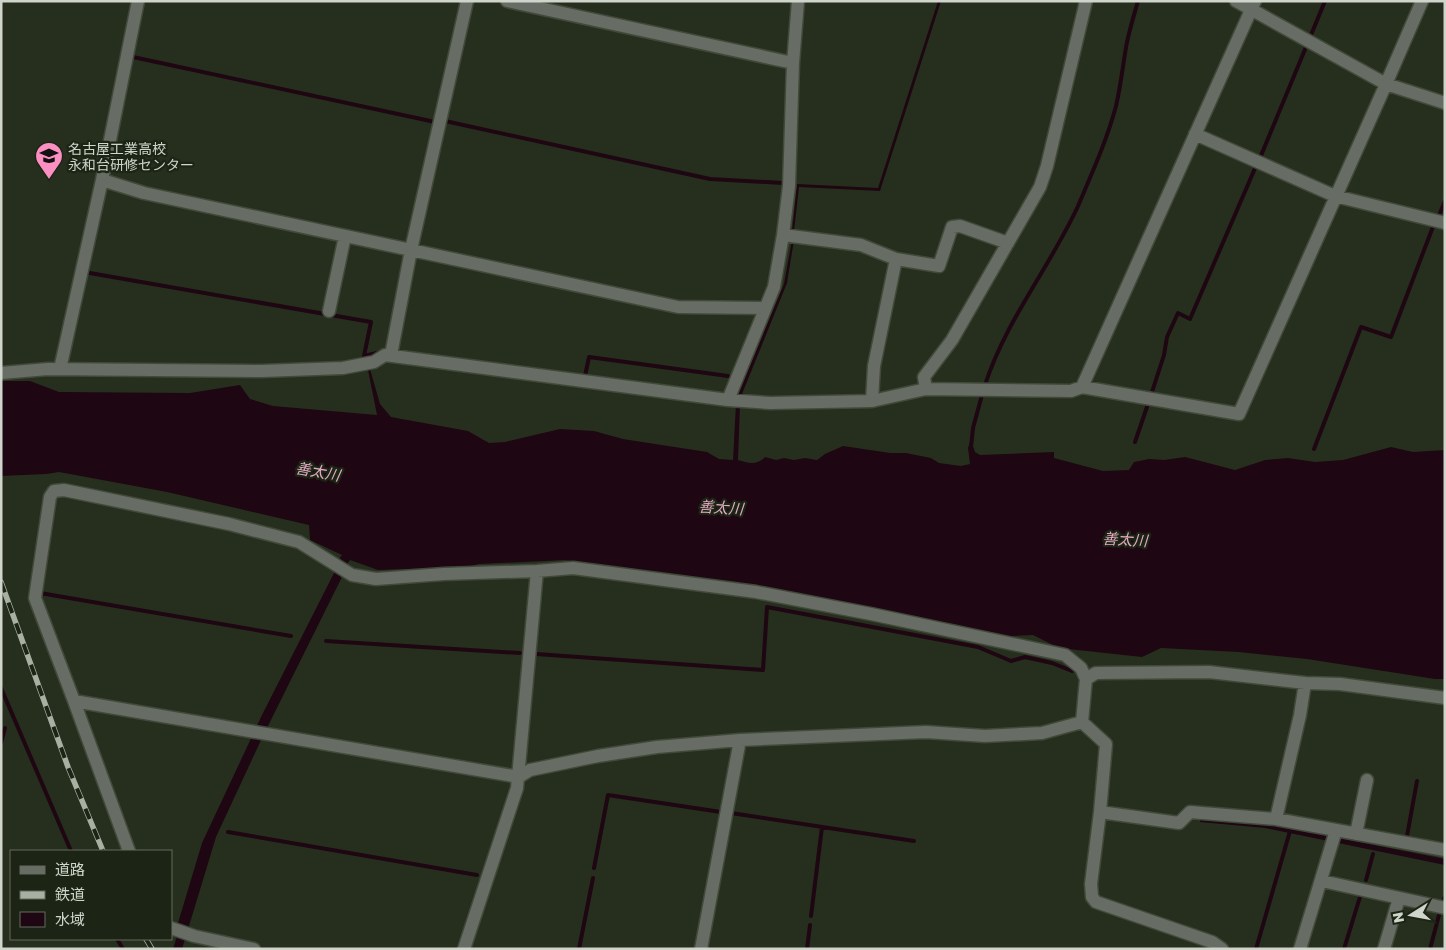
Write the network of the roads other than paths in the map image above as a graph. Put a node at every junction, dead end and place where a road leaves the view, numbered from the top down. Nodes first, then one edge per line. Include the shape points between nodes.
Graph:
1 (138, 1) edge
2 (467, 1) edge
3 (507, 1) edge
4 (798, 1) edge
5 (1086, 1) edge
6 (1236, 1) edge
7 (1422, 1) edge
8 (1253, 5) edge
9 (794, 63) junction
10 (1386, 84) junction
11 (1445, 103) edge
12 (1195, 134) junction
13 (102, 180) junction
14 (1336, 196) junction
15 (1445, 224) edge
16 (783, 235) junction
17 (345, 236) junction
18 (1008, 243) junction
19 (411, 250) junction
20 (896, 260) junction
21 (765, 308) junction
22 (329, 310) dead end
23 (390, 355) junction
24 (60, 369) junction
25 (1, 373) edge
26 (1082, 386) junction
27 (926, 389) junction
28 (728, 400) junction
29 (872, 401) junction
30 (537, 571) junction
31 (1086, 679) junction
32 (1305, 683) junction
33 (1445, 698) edge
34 (74, 700) junction
35 (1082, 722) junction
36 (740, 740) junction
37 (519, 777) junction
38 (1367, 780) dead end
39 (1100, 812) junction
40 (1276, 819) junction
41 (1356, 834) junction
42 (1335, 837) junction
43 (129, 850) edge
44 (1445, 850) edge
45 (1322, 881) junction
46 (1399, 898) junction
47 (1445, 908) edge
48 (172, 928) edge
49 (254, 949) edge
50 (464, 949) edge
51 (701, 949) edge
52 (1222, 949) edge
53 (1300, 949) edge
54 (1384, 949) edge

1 - 13 street
2 - 19 street
3 - 9 street
4 - 9 street
5 - 18 street via 1040,188
6 - 8 street
7 - 10 street
8 - 10 street
8 - 12 street
9 - 16 street via 789,186
10 - 11 street
10 - 14 street
12 - 14 street
12 - 26 street
13 - 17 street via 144,193
13 - 24 street
14 - 15 street
14 - 26 street via 1239,414
16 - 20 street via 861,245
16 - 21 street via 774,287
17 - 19 street
17 - 22 street
18 - 20 street via 960,226 952,227 939,266
18 - 27 street via 952,340 924,377
19 - 21 street via 678,308
19 - 23 street
20 - 29 street via 874,366
21 - 28 street
23 - 24 street via 374,362 334,368 262,371
23 - 28 street
24 - 25 street
26 - 27 street via 1071,391
27 - 29 street
28 - 29 street via 770,403
30 - 31 street via 573,568 756,592 871,614 1065,655 1081,668
30 - 34 street via 376,578 352,575 299,542 229,524 64,490 54,491 50,497 35,598
30 - 37 street
31 - 32 street via 1096,673 1209,672
31 - 35 street
32 - 33 street via 1340,684
32 - 40 street
34 - 37 street
34 - 43 street
35 - 36 street via 1042,733 985,736 926,732
35 - 39 street via 1106,744
36 - 37 street via 598,756 530,770
36 - 51 street
37 - 50 street
38 - 41 street
39 - 40 street via 1179,823 1190,812
39 - 52 street via 1091,884 1092,897 1096,902 1212,942
40 - 42 street
41 - 42 street
41 - 44 street
42 - 45 street
45 - 46 street
45 - 53 street
46 - 47 street
46 - 54 street
48 - 49 street

